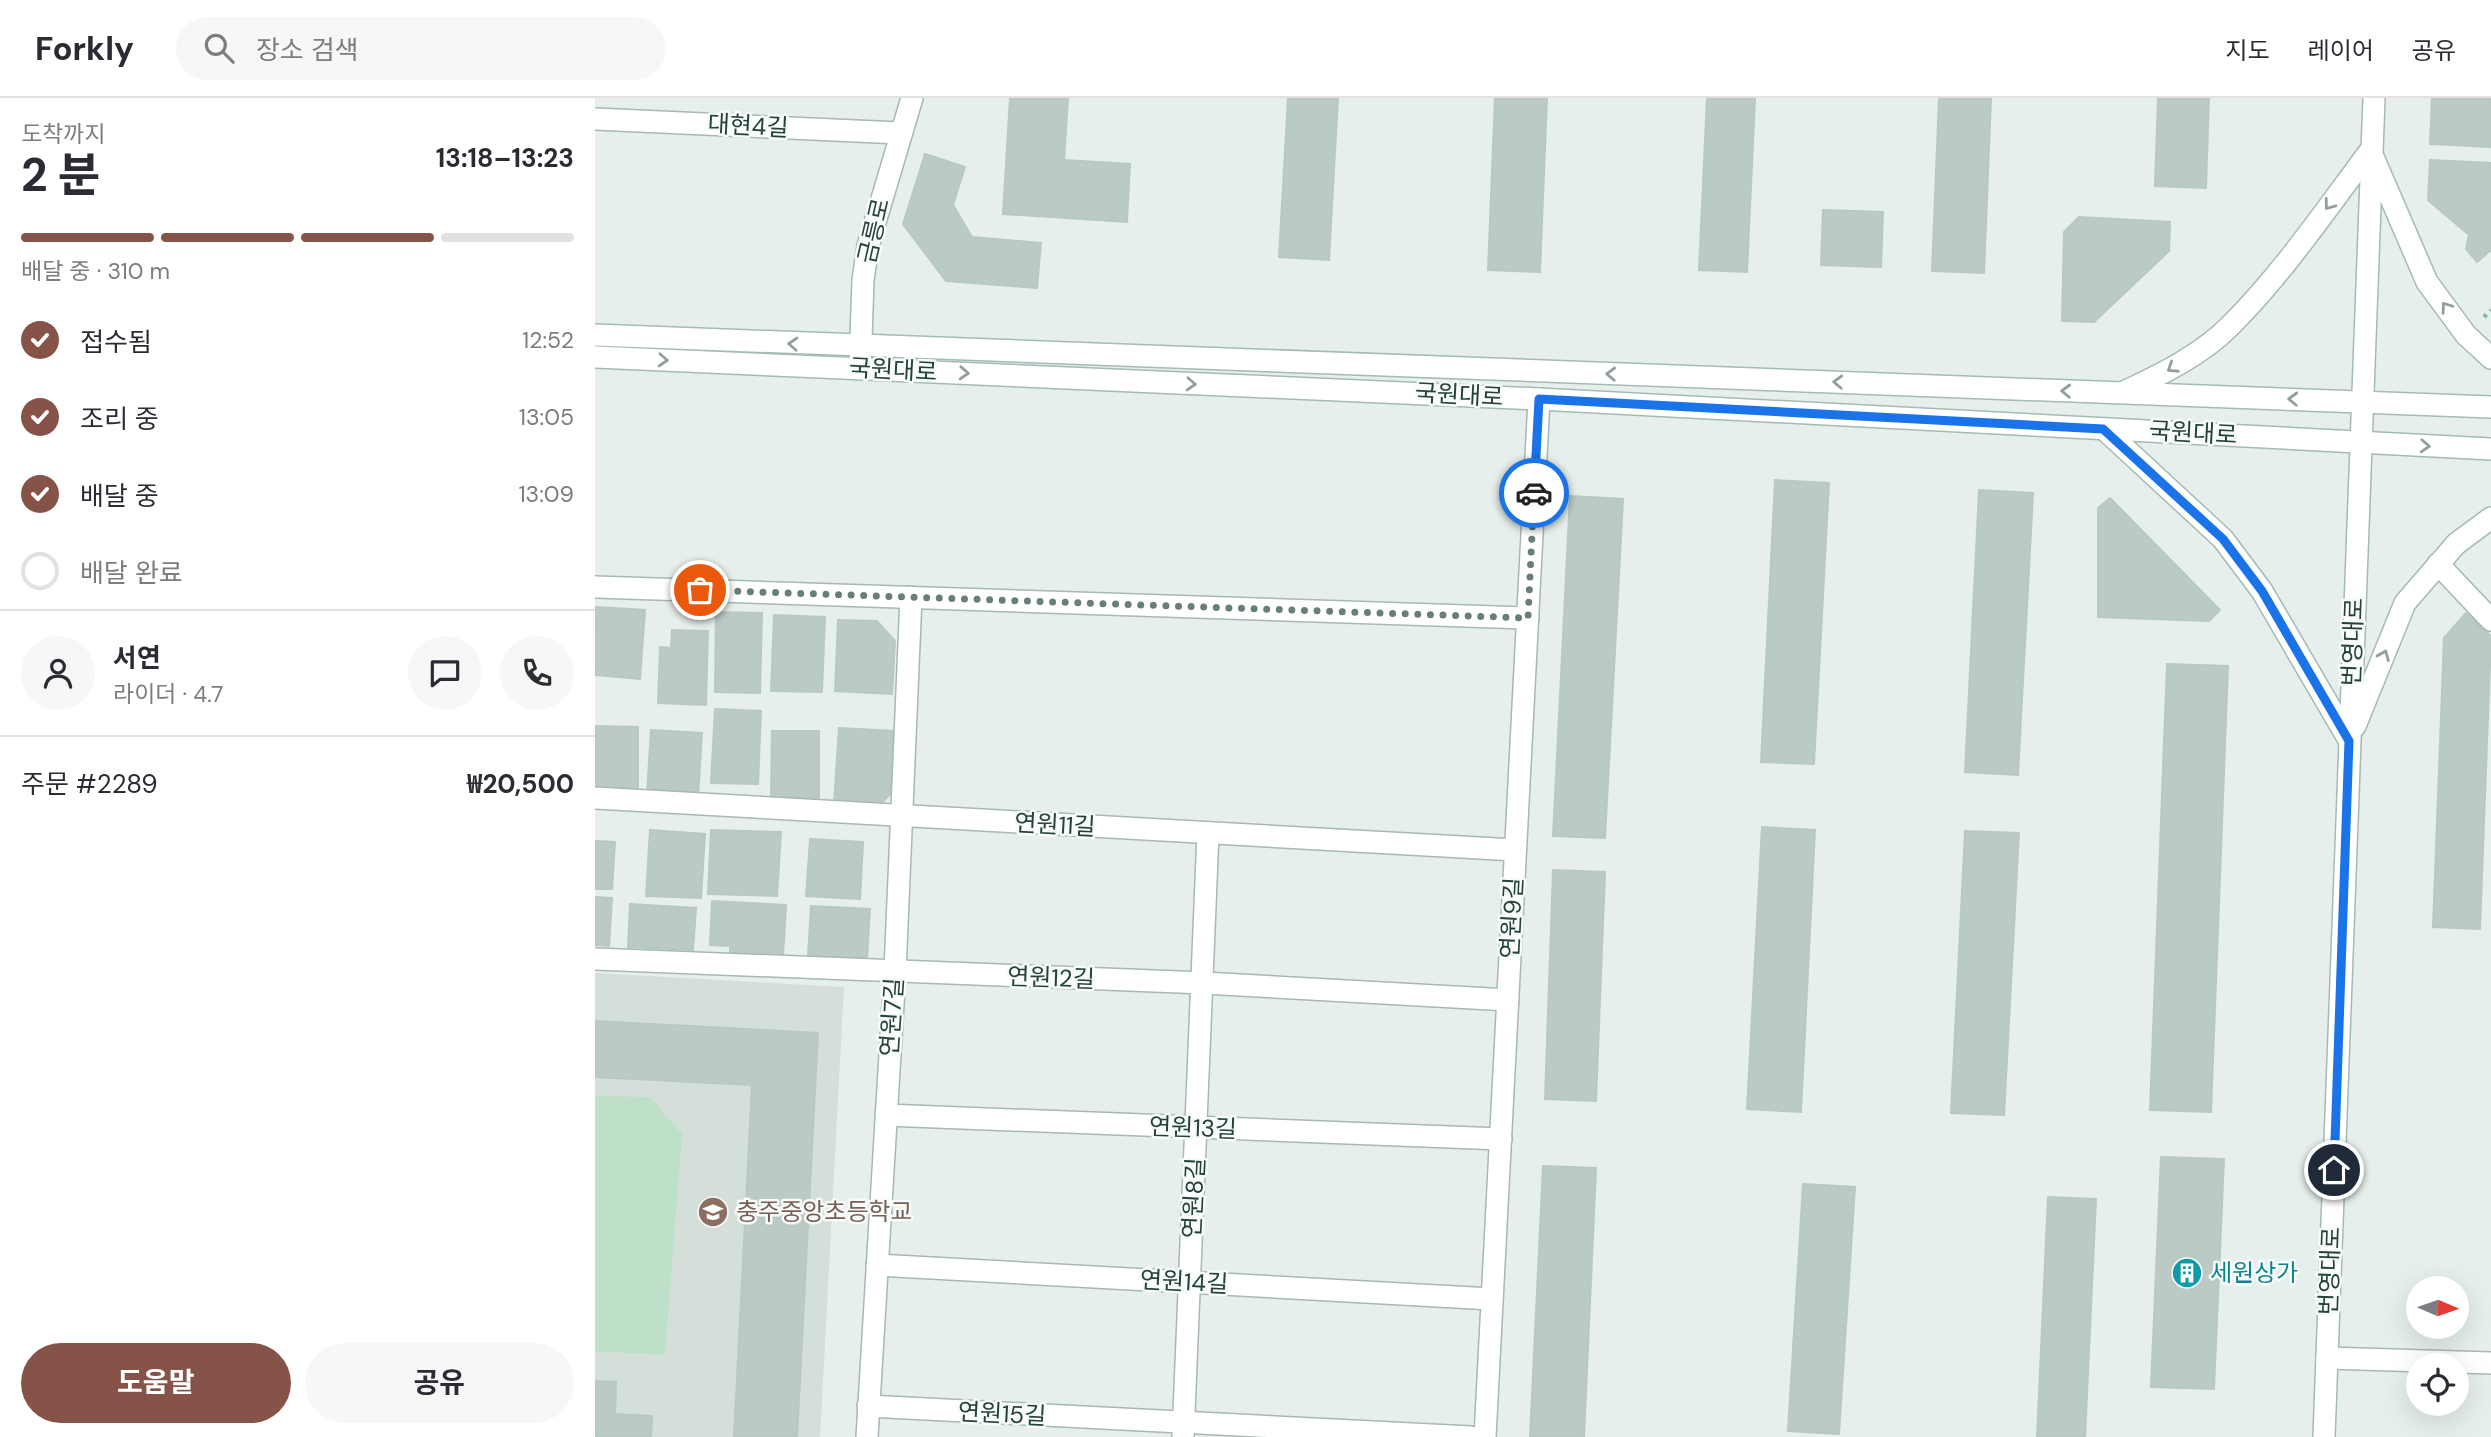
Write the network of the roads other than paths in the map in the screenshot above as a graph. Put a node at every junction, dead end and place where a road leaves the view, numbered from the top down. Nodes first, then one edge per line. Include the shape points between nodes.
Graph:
1 (912, 98) edge
2 (2374, 98) edge
3 (595, 119) edge
4 (900, 133) junction
5 (2370, 151) junction
6 (595, 335) edge
7 (861, 346) junction
8 (595, 358) edge
9 (2491, 358) edge
10 (860, 369) junction
11 (2123, 393) junction
12 (1539, 399) junction
13 (2361, 402) junction
14 (2491, 407) edge
15 (2103, 429) junction
16 (2360, 442) junction
17 (2491, 449) edge
18 (2491, 517) edge
19 (2438, 564) junction
20 (595, 587) edge
21 (911, 597) junction
22 (1528, 618) junction
23 (2491, 620) edge
24 (2349, 741) junction
25 (595, 798) edge
26 (901, 816) junction
27 (1208, 833) junction
28 (1515, 850) junction
29 (595, 959) edge
30 (895, 971) junction
31 (1204, 984) junction
32 (1508, 1000) junction
33 (885, 1115) junction
34 (1197, 1128) junction
35 (1501, 1139) junction
36 (877, 1265) junction
37 (1190, 1283) junction
38 (1492, 1299) junction
39 (2327, 1358) junction
40 (2491, 1363) edge
41 (869, 1406) junction
42 (1184, 1430) edge
43 (867, 1437) edge
44 (1471, 1437) edge
45 (1485, 1437) edge
46 (2324, 1437) edge

1 - 4 street, 금릉로
2 - 5 street, 번영대로
3 - 4 street, 대현4길
4 - 7 street, 금릉로 via 868,246
9 -> 5 street via 2466,335 2427,282
5 -> 11 street via 2289,259 2228,328 2169,371
5 - 13 street, 번영대로
7 -> 6 street, 국원대로
7 - 10 street, 금릉로
11 -> 7 street, 국원대로
8 -> 10 street, 국원대로
10 -> 12 street, 국원대로
13 -> 11 street, 국원대로
12 - 15 street, 국원대로
12 - 22 street, 연원9길
13 - 14 street, 국원대로
13 - 16 street, 번영대로
15 - 16 street, 국원대로
15 - 24 street via 2223,539 2262,591
16 -> 17 street, 국원대로
16 - 24 street, 번영대로
18 - 19 street
19 - 23 street
24 -> 19 street via 2405,603
20 - 21 street
21 - 22 street
21 - 26 street, 연원7길
22 - 28 street, 연원9길
24 - 39 street, 번영대로
25 - 26 street, 연원11길
26 - 27 street, 연원11길
26 - 30 street, 연원7길
27 - 28 street, 연원11길
27 - 31 street, 연원8길
28 - 32 street, 연원9길
29 - 30 street, 연원12길
30 - 31 street, 연원12길
30 - 33 street, 연원7길
31 - 32 street, 연원12길
31 - 34 street, 연원8길
32 - 35 street, 연원9길
33 - 34 street, 연원13길
33 - 36 street, 연원7길
34 - 35 street, 연원13길
34 - 37 street, 연원8길
35 - 38 street, 연원9길
36 - 37 street, 연원14길
36 - 41 street, 연원7길
37 - 38 street, 연원14길
37 - 42 street, 연원8길
38 - 45 street, 연원9길
39 - 40 street
39 - 46 street, 번영대로
41 - 42 street, 연원15길
41 - 43 street, 연원7길
42 - 44 street, 연원15길

